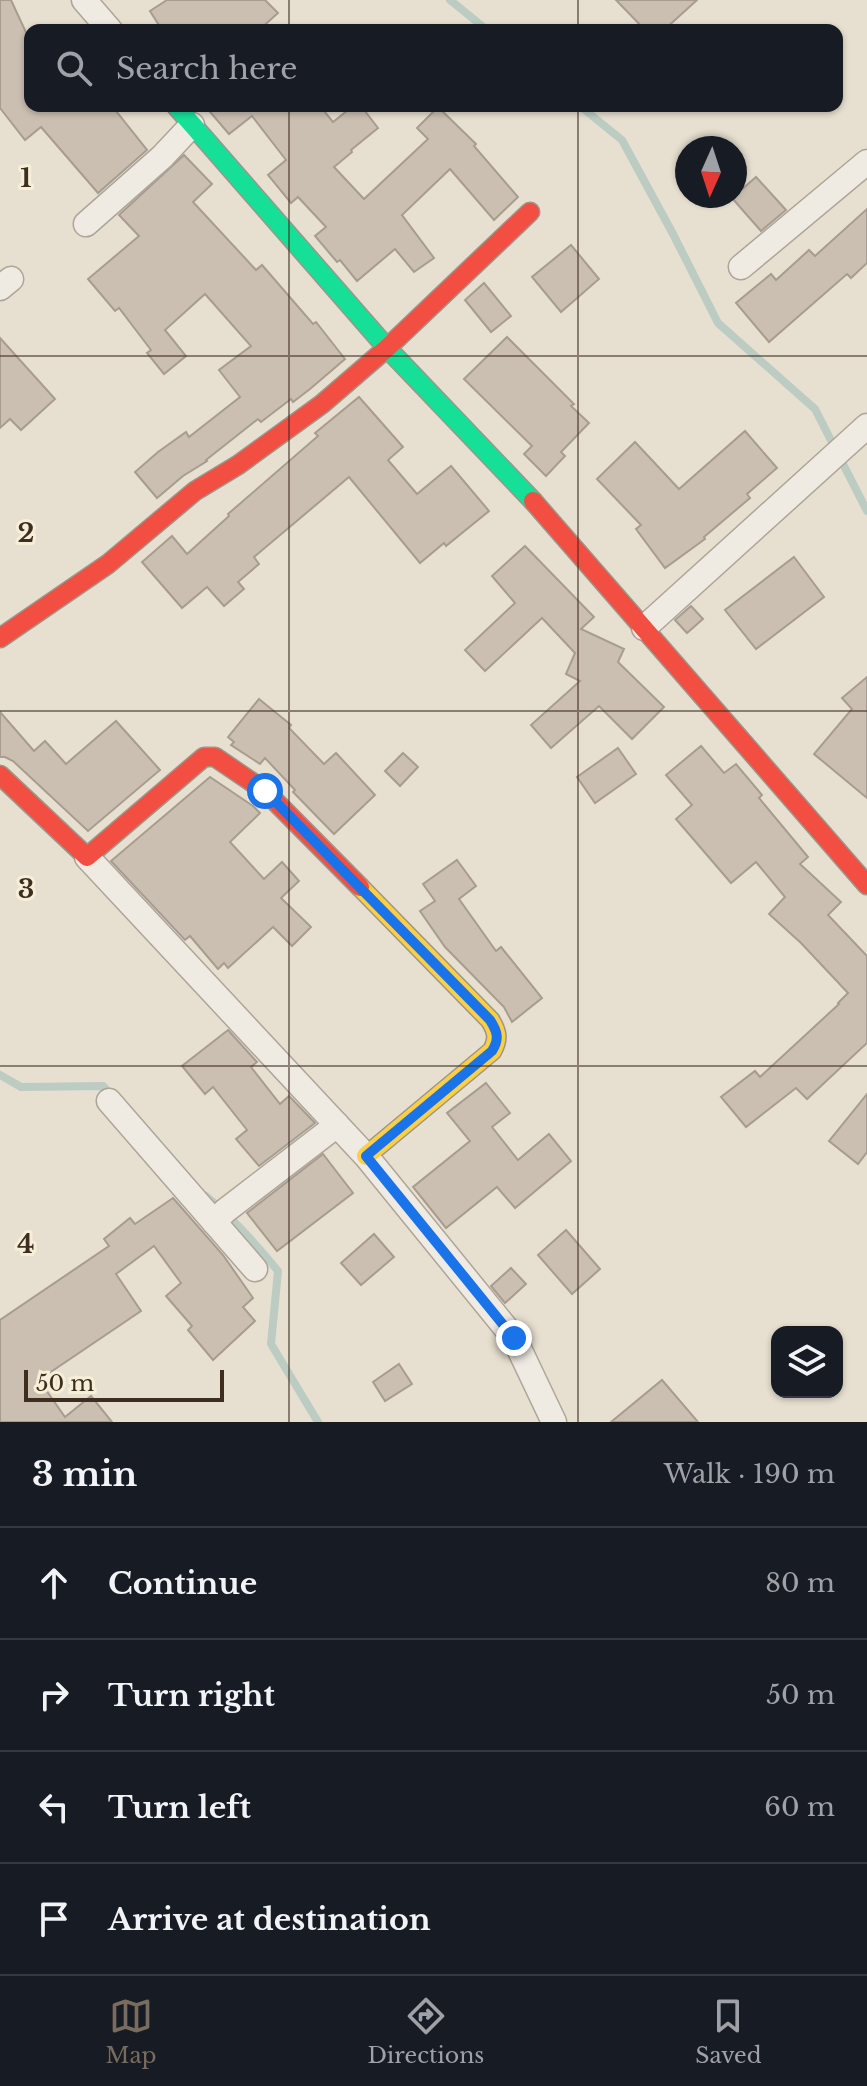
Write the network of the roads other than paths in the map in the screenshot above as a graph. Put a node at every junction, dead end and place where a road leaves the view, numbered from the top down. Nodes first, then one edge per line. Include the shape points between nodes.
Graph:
1 (84, 0) edge
2 (105, 24) edge
3 (181, 112) edge
4 (192, 125) junction
5 (867, 162) edge
6 (530, 212) dead end
7 (86, 224) dead end
8 (741, 267) dead end
9 (387, 348) junction
10 (864, 429) edge
11 (644, 628) junction
12 (0, 638) edge
13 (0, 775) edge
14 (87, 857) junction
15 (867, 885) edge
16 (109, 1101) dead end
17 (337, 1125) junction
18 (366, 1156) junction
19 (214, 1222) junction
20 (255, 1269) dead end
21 (554, 1422) edge

1 - 2 street
3 - 4 street
4 - 7 street
4 - 9 street
5 - 8 street
6 - 9 street
9 - 11 street via 515,480
9 - 12 street via 322,404 195,491 108,564
10 - 11 street
11 - 15 street
13 - 14 street
14 - 17 street
14 - 18 street via 204,757 215,757 265,791 490,1020 497,1032 492,1051
16 - 19 street
17 - 18 street
17 - 19 street
18 - 21 street via 514,1338
19 - 20 street

